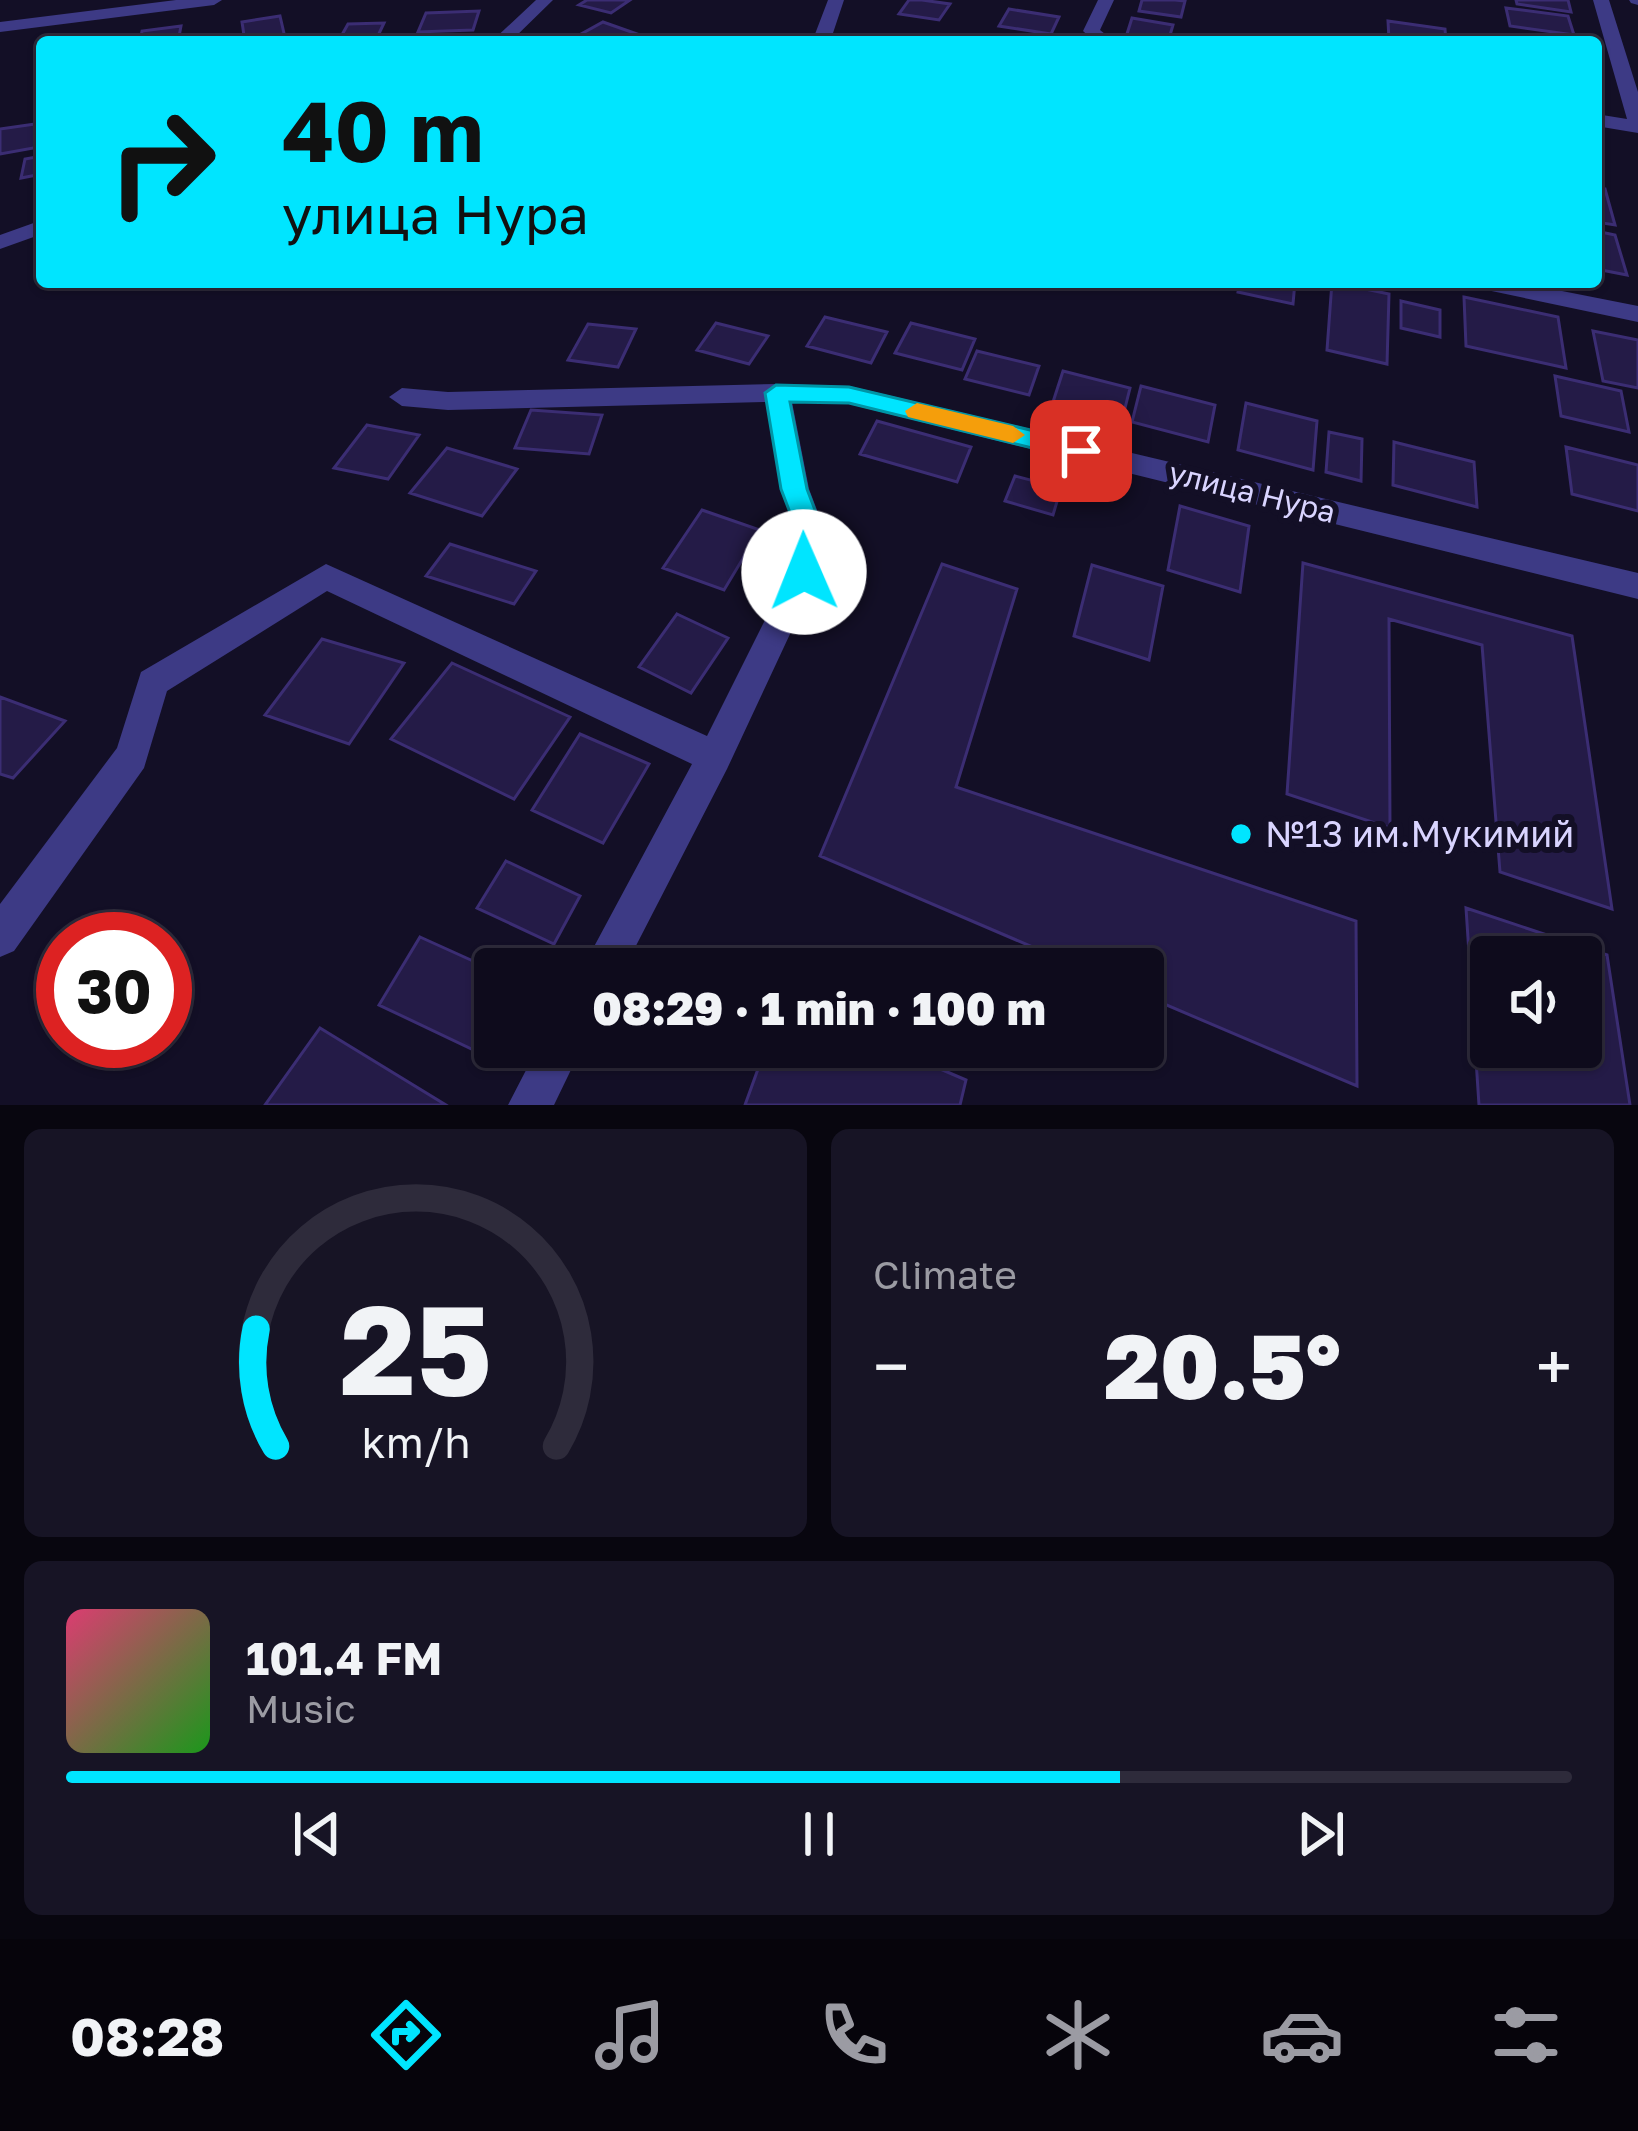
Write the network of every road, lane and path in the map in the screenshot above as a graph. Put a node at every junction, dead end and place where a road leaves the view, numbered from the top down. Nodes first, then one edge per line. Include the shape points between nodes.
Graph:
1 (9, 0) edge
2 (214, 0) edge
3 (545, 0) edge
4 (836, 0) edge
5 (1106, 0) edge
6 (1601, 0) edge
7 (0, 16) edge
8 (0, 27) edge
9 (506, 36) edge
10 (822, 36) edge
11 (1098, 36) edge
12 (1602, 121) edge
13 (1638, 125) edge
14 (36, 228) edge
15 (0, 242) edge
16 (1511, 288) edge
17 (1638, 314) edge
18 (776, 393) junction
19 (402, 397) dead end
20 (1638, 586) edge
21 (716, 757) junction
22 (0, 937) edge
23 (613, 948) edge
24 (550, 1068) edge
25 (530, 1105) edge

1 - 7 street
2 - 8 street
3 - 9 street
4 - 10 street
5 - 11 street via 1091,31
6 - 13 street
12 - 13 street
14 - 15 street
16 - 17 street
18 - 19 street, улица Нура
18 - 20 street, улица Нура via 849,395
18 - 21 street via 810,531 804,572
21 - 22 street via 326,576 153,682 132,756
21 - 23 street
24 - 25 street

